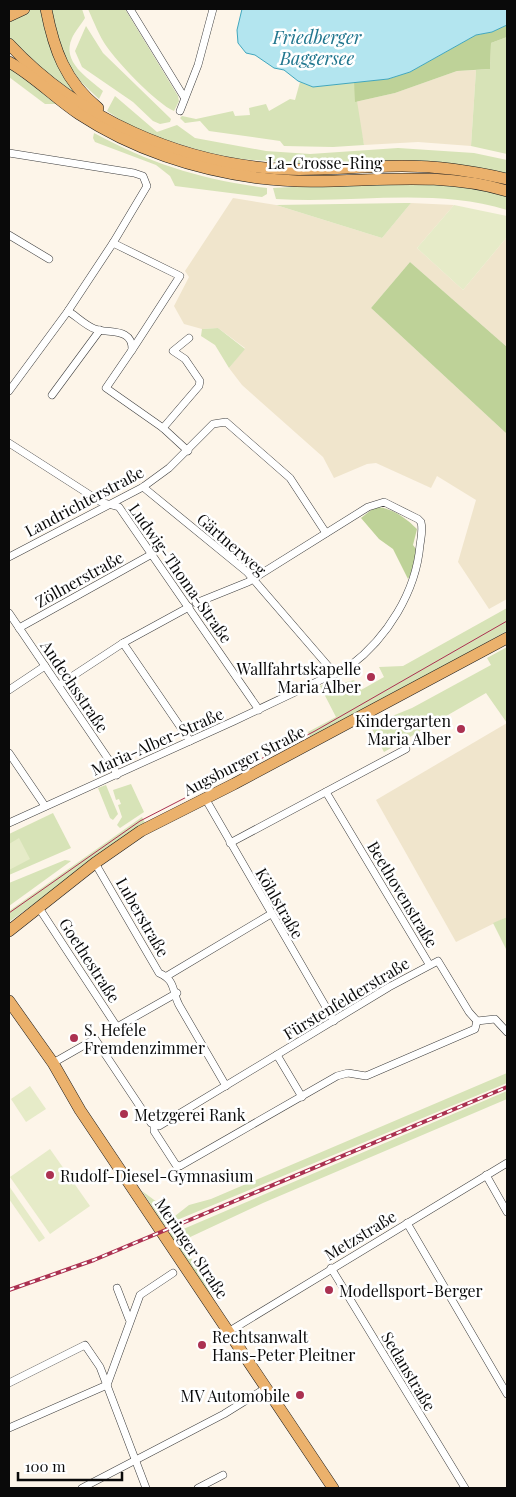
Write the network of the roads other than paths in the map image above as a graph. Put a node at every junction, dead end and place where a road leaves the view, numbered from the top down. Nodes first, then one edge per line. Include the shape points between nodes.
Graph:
1 (24, 9) edge
2 (46, 9) edge
3 (130, 9) edge
4 (213, 9) edge
5 (9, 16) edge
6 (9, 44) edge
7 (9, 55) edge
8 (9, 62) edge
9 (21, 69) junction
10 (184, 97) junction
11 (180, 111) dead end
12 (115, 122) junction
13 (9, 153) edge
14 (507, 179) edge
15 (507, 191) edge
16 (9, 235) edge
17 (113, 243) junction
18 (49, 259) dead end
19 (68, 311) junction
20 (100, 330) junction
21 (189, 338) dead end
22 (132, 350) junction
23 (9, 391) edge
24 (52, 395) dead end
25 (163, 428) junction
26 (9, 443) edge
27 (188, 451) junction
28 (143, 487) junction
29 (113, 504) junction
30 (326, 533) junction
31 (152, 554) junction
32 (9, 557) edge
33 (253, 579) junction
34 (192, 605) junction
35 (9, 613) edge
36 (19, 628) junction
37 (507, 638) edge
38 (123, 643) junction
39 (45, 666) junction
40 (335, 674) junction
41 (59, 685) junction
42 (9, 690) edge
43 (259, 710) junction
44 (190, 741) junction
45 (406, 749) dead end
46 (9, 753) edge
47 (117, 775) junction
48 (326, 792) junction
49 (205, 798) junction
50 (45, 806) junction
51 (9, 823) edge
52 (230, 843) junction
53 (95, 863) junction
54 (39, 908) junction
55 (271, 914) junction
56 (10, 929) edge
57 (429, 964) junction
58 (167, 976) junction
59 (177, 993) junction
60 (9, 1000) edge
61 (334, 1021) junction
62 (477, 1021) junction
63 (507, 1032) edge
64 (278, 1055) junction
65 (53, 1063) junction
66 (226, 1086) junction
67 (302, 1096) junction
68 (154, 1125) junction
69 (507, 1163) edge
70 (486, 1176) junction
71 (507, 1212) edge
72 (407, 1223) junction
73 (331, 1268) junction
74 (174, 1273) dead end
75 (117, 1288) dead end
76 (129, 1320) junction
77 (228, 1332) junction
78 (9, 1383) edge
79 (107, 1385) junction
80 (266, 1388) junction
81 (507, 1394) edge
82 (9, 1428) edge
83 (134, 1461) junction
84 (223, 1475) dead end
85 (82, 1488) edge
86 (146, 1488) edge
87 (198, 1488) edge
88 (333, 1488) edge
89 (465, 1488) edge

1 - 5 main road
2 - 12 main road via 55,49 67,75 83,95
3 - 10 street
4 - 10 street via 198,65
6 - 12 main road via 57,87 98,115
7 - 9 main road
8 - 9 main road
9 - 15 main road, La-Crosse-Ring via 106,131 203,168 285,181 442,179
10 - 11 street
12 - 14 main road, La-Crosse-Ring via 182,151 238,164 280,169 422,166
13 - 17 street via 143,176 147,186
16 - 18 street
17 - 19 street
17 - 22 street via 180,276
19 - 20 street
19 - 23 street
20 - 22 street via 118,331 129,338
20 - 24 street
21 - 25 street via 173,351 193,369 200,381 199,386
22 - 25 street via 106,388
25 - 27 street
26 - 29 street, Ludwig-Thoma-Straße via 101,502
27 - 28 street, Landrichterstraße
27 - 30 street, Landrichterstraße via 213,424 226,422 290,478
28 - 29 street, Landrichterstraße
28 - 33 street, Gärtnerweg
29 - 31 street, Ludwig-Thoma-Straße via 119,507
29 - 32 street, Landrichterstraße
30 - 33 street
30 - 40 street, Maria-Alber-Straße via 368,507 384,502 418,519 422,527 419,556 400,608 366,653
31 - 34 street, Ludwig-Thoma-Straße
31 - 36 street, Zöllnerstraße
33 - 34 street
33 - 40 street, Gärtnerweg
34 - 38 street
34 - 43 street, Ludwig-Thoma-Straße
35 - 36 street, Andechsstraße
36 - 39 street, Andechsstraße
37 - 49 main road, Augsburger Straße
38 - 41 street
38 - 44 street
39 - 41 street, Andechsstraße
39 - 42 street
40 - 43 street, Maria-Alber-Straße
41 - 47 street, Andechsstraße
43 - 44 street, Maria-Alber-Straße
44 - 47 street, Maria-Alber-Straße
45 - 48 street
46 - 50 street
47 - 50 street, Maria-Alber-Straße
48 - 52 street
48 - 57 street, Beethovenstraße
49 - 52 street, Köhlstraße
49 - 53 main road, Augsburger Straße via 141,831
50 - 51 street, Maria-Alber-Straße
52 - 55 street, Köhlstraße
53 - 54 main road, Augsburger Straße
53 - 58 street, Luberstraße via 159,973
54 - 56 main road, Augsburger Straße
54 - 59 street, Goethestraße via 117,1027
55 - 58 street
55 - 61 street, Köhlstraße
57 - 61 street, Fürstenfelderstraße
57 - 62 street, Beethovenstraße via 438,961
58 - 59 street, Luberstraße
59 - 66 street, Luberstraße via 179,1005
60 - 65 main road, Meringer Straße
61 - 64 street, Fürstenfelderstraße
62 - 63 street via 495,1019
62 - 67 street via 475,1029 366,1076 348,1073 337,1076
64 - 66 street, Fürstenfelderstraße
64 - 67 street, Fürstenfelderstraße
65 - 68 street via 95,1039
65 - 77 main road, Meringer Straße via 80,1110
66 - 68 street, Fürstenfelderstraße via 159,1126
67 - 68 street via 180,1166 176,1165 154,1131
69 - 70 street, Metzstraße
70 - 71 street
70 - 72 street, Metzstraße
72 - 73 street, Metzstraße
72 - 81 street
73 - 77 street, Metzstraße
73 - 89 street, Sedanstraße
74 - 76 street via 140,1295
75 - 76 street
76 - 79 street
77 - 80 main road, Meringer Straße
78 - 79 street via 85,1345 100,1367
79 - 82 street
79 - 83 street
80 - 83 street via 223,1415
80 - 88 main road, Meringer Straße
83 - 85 street
83 - 86 street
84 - 87 street

